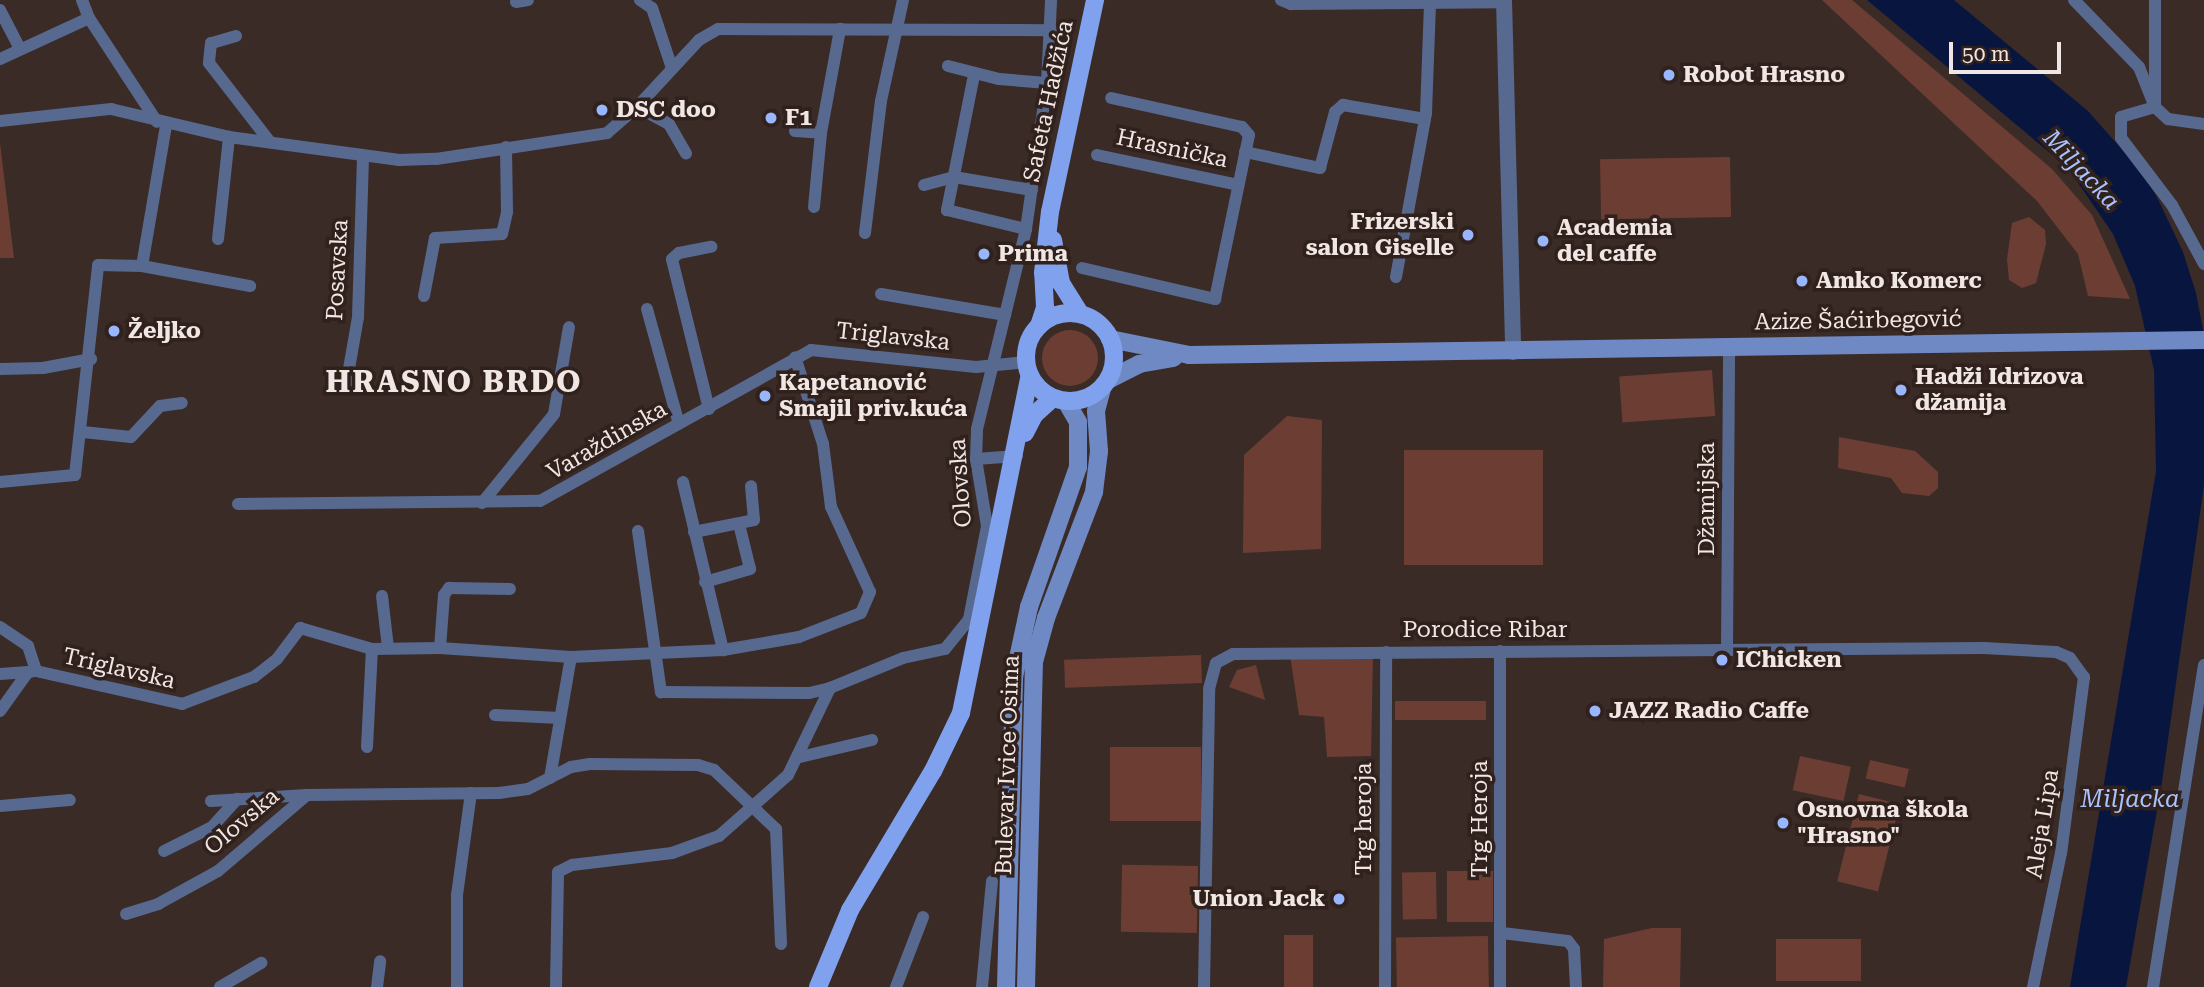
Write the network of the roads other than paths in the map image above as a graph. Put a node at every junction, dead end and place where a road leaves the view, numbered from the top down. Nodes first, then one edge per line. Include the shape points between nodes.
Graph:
1 (82, 0) edge
2 (640, 0) edge
3 (903, 0) edge
4 (1051, 0) edge
5 (1095, 0) edge
6 (1281, 0) edge
7 (2074, 0) edge
8 (2155, 0) edge
9 (1504, 1) edge
10 (1430, 3) junction
11 (0, 9) edge
12 (89, 18) junction
13 (840, 29) junction
14 (898, 29) junction
15 (1052, 30) junction
16 (236, 36) dead end
17 (19, 47) junction
18 (0, 59) edge
19 (948, 66) dead end
20 (672, 68) junction
21 (974, 75) junction
22 (1047, 83) junction
23 (1111, 98) dead end
24 (638, 107) junction
25 (2155, 107) junction
26 (1425, 120) junction
27 (0, 121) edge
28 (161, 123) junction
29 (2204, 124) edge
30 (795, 131) dead end
31 (821, 132) junction
32 (229, 137) junction
33 (270, 142) junction
34 (506, 147) junction
35 (1245, 152) junction
36 (686, 154) dead end
37 (1097, 155) dead end
38 (363, 156) junction
39 (954, 177) junction
40 (1238, 184) junction
41 (924, 185) dead end
42 (1032, 190) junction
43 (814, 207) dead end
44 (1050, 212) junction
45 (1026, 229) junction
46 (865, 233) dead end
47 (218, 239) dead end
48 (710, 247) dead end
49 (2204, 264) edge
50 (142, 267) junction
51 (1082, 268) dead end
52 (1396, 276) dead end
53 (250, 286) dead end
54 (881, 294) dead end
55 (424, 296) dead end
56 (647, 309) dead end
57 (1080, 314) junction
58 (1005, 315) junction
59 (1039, 326) junction
60 (569, 327) dead end
61 (1110, 339) junction
62 (2204, 340) edge
63 (1729, 348) junction
64 (1513, 352) junction
65 (1189, 355) junction
66 (795, 357) junction
67 (91, 359) junction
68 (991, 367) junction
69 (1029, 368) junction
70 (0, 369) edge
71 (1105, 384) junction
72 (346, 386) dead end
73 (1060, 400) junction
74 (182, 403) dead end
75 (709, 409) junction
76 (679, 424) junction
77 (83, 432) junction
78 (1017, 456) junction
79 (976, 458) junction
80 (0, 482) edge
81 (683, 482) dead end
82 (751, 486) dead end
83 (482, 503) junction
84 (238, 504) dead end
85 (739, 524) junction
86 (638, 531) dead end
87 (694, 532) junction
88 (705, 582) junction
89 (510, 589) dead end
90 (382, 596) dead end
91 (0, 626) edge
92 (388, 648) junction
93 (440, 648) junction
94 (372, 649) junction
95 (723, 650) junction
96 (1727, 650) junction
97 (1500, 651) junction
98 (1386, 652) junction
99 (657, 654) junction
100 (571, 657) junction
101 (2204, 665) edge
102 (2077, 667) joint
103 (32, 671) junction
104 (0, 674) edge
105 (830, 688) junction
106 (0, 711) edge
107 (495, 715) dead end
108 (560, 718) junction
109 (872, 740) dead end
110 (367, 747) dead end
111 (800, 757) junction
112 (550, 778) junction
113 (471, 793) junction
114 (307, 794) junction
115 (237, 799) junction
116 (70, 800) dead end
117 (211, 801) dead end
118 (0, 806) edge
119 (750, 807) junction
120 (164, 851) dead end
121 (992, 881) dead end
122 (126, 914) dead end
123 (923, 917) dead end
124 (1502, 933) junction
125 (781, 944) dead end
126 (380, 961) dead end
127 (261, 963) dead end
128 (220, 987) edge
129 (377, 987) edge
130 (457, 987) edge
131 (556, 987) edge
132 (818, 987) edge
133 (896, 987) edge
134 (982, 987) edge
135 (1006, 987) edge
136 (1027, 987) edge
137 (1204, 987) edge
138 (1385, 987) edge
139 (1500, 987) edge
140 (1576, 987) edge
141 (2033, 987) edge
142 (2153, 987) edge

1 - 12 street
2 - 20 street via 652,8
3 - 14 street
4 - 15 street, Olovska
5 - 44 main road, Safeta Hadžića
6 - 10 street via 1291,5
7 - 25 street via 2139,67
8 - 25 street
9 - 10 street
9 - 64 street
10 - 26 street
11 - 17 street
12 - 17 street
12 - 28 street
13 - 14 street
13 - 20 street via 718,29 699,40
13 - 31 street
14 - 15 street
14 - 46 street via 881,101
15 - 22 street, Olovska
16 - 33 street via 211,43 209,63
17 - 18 street
19 - 21 street
20 - 24 street
21 - 22 street
21 - 39 street
22 - 42 street, Olovska
23 - 35 street, Hrasnička via 1242,127 1249,135
24 - 34 street via 607,133 583,140
24 - 36 street via 669,124
25 - 29 street via 2168,119
25 - 49 street via 2121,117 2121,138 2172,205
26 - 35 street, Hrasnička via 1343,105 1335,112 1320,168
26 - 52 street
27 - 28 street via 111,109
28 - 32 street
28 - 50 street
30 - 31 street
31 - 43 street
32 - 33 street
32 - 47 street
33 - 38 street
34 - 38 street via 436,159
34 - 55 street via 505,230 499,237 435,238
35 - 40 street, Hrasnička
37 - 40 street, Hrasnička
38 - 72 street, Posavska via 358,317
39 - 41 street
39 - 42 street
39 - 45 street via 947,206 951,213
40 - 51 street, Hrasnička via 1215,299
42 - 45 street, Olovska
44 - 57 main road, Safeta Hadžića via 1061,283
44 - 59 main road, Safeta Hadžića via 1043,274 1045,307
45 - 58 street, Olovska
48 - 75 street via 679,253 672,259
50 - 53 street
50 - 67 street via 98,265
54 - 58 street
56 - 76 street
57 - 59 main road via 1065,314
57 - 61 main road via 1101,326
58 - 68 street, Olovska
59 - 69 main road via 1032,337
60 - 83 street, Varaždinska via 554,414
61 - 65 main road, Azize Šaćirbegović
61 - 71 main road via 1113,367
62 - 63 main road, Azize Šaćirbegović
63 - 64 main road, Azize Šaćirbegović
63 - 96 street, Džamijska
64 - 65 main road, Azize Šaćirbegović
65 - 71 main road, Azize Šaćirbegović via 1139,364
66 - 68 street, Triglavska via 811,350 842,351
66 - 75 street, Varaždinska
66 - 95 street, Triglavska via 823,444 831,507 869,582 870,599 861,613 799,637
67 - 70 street via 43,368
67 - 77 street
68 - 69 street, Triglavska
68 - 79 street, Olovska via 977,429
69 - 73 main road
69 - 78 main road
71 - 73 main road via 1091,396
71 - 136 main road, Bulevar Ivice Osima via 1096,411 1100,451 1094,492 1034,662
73 - 78 main road via 1034,415
73 - 135 main road, Bulevar Ivice Osima via 1078,422 1078,467 1029,607 1014,677
74 - 77 street via 160,406 131,437
75 - 76 street, Varaždinska
76 - 83 street, Varaždinska via 548,499
77 - 80 street via 71,479
78 - 79 street
78 - 132 main road via 961,713 933,771 850,910
79 - 105 street, Olovska via 987,526 972,609 962,632 937,653 903,658
81 - 87 street
82 - 85 street via 755,518
83 - 84 street, Varaždinska
85 - 87 street
85 - 88 street via 750,569
86 - 99 street
87 - 88 street
88 - 95 street
89 - 93 street via 449,587 444,594
90 - 92 street
91 - 103 street, Triglavska via 28,646
92 - 93 street, Triglavska
92 - 94 street, Triglavska
93 - 100 street, Triglavska
94 - 103 street, Triglavska via 300,628 277,659 254,677 182,704
94 - 110 street
95 - 99 street, Triglavska
96 - 97 street, Porodice Ribar
96 - 102 street, Porodice Ribar via 1983,648 2056,652
97 - 98 street, Porodice Ribar
97 - 124 street, Trg Heroja
98 - 137 street, Porodice Ribar via 1233,654 1216,663 1210,673
98 - 138 street, Trg heroja
99 - 100 street, Triglavska
99 - 105 street, Olovska via 661,692 667,695
100 - 108 street
101 - 142 street
102 - 141 street, Aleja Lipa via 2084,677 2084,695 2061,853
103 - 104 street, Triglavska
103 - 106 street
105 - 111 street
107 - 108 street
108 - 112 street
109 - 111 street
111 - 119 street via 788,775
112 - 113 street, Olovska via 519,791
112 - 119 street, Olovska via 590,764 698,765 714,770
113 - 114 street, Olovska
113 - 130 street via 457,895
114 - 115 street, Olovska
114 - 122 street, Olovska via 218,871 158,904
115 - 117 street, Olovska
115 - 120 street, Olovska via 212,827
116 - 118 street
119 - 125 street, Olovska via 778,835
119 - 131 street via 705,843 637,859 572,865 558,872
121 - 134 street
123 - 133 street
124 - 139 street, Trg Heroja
124 - 140 street via 1568,941 1574,949
126 - 129 street
127 - 128 street

